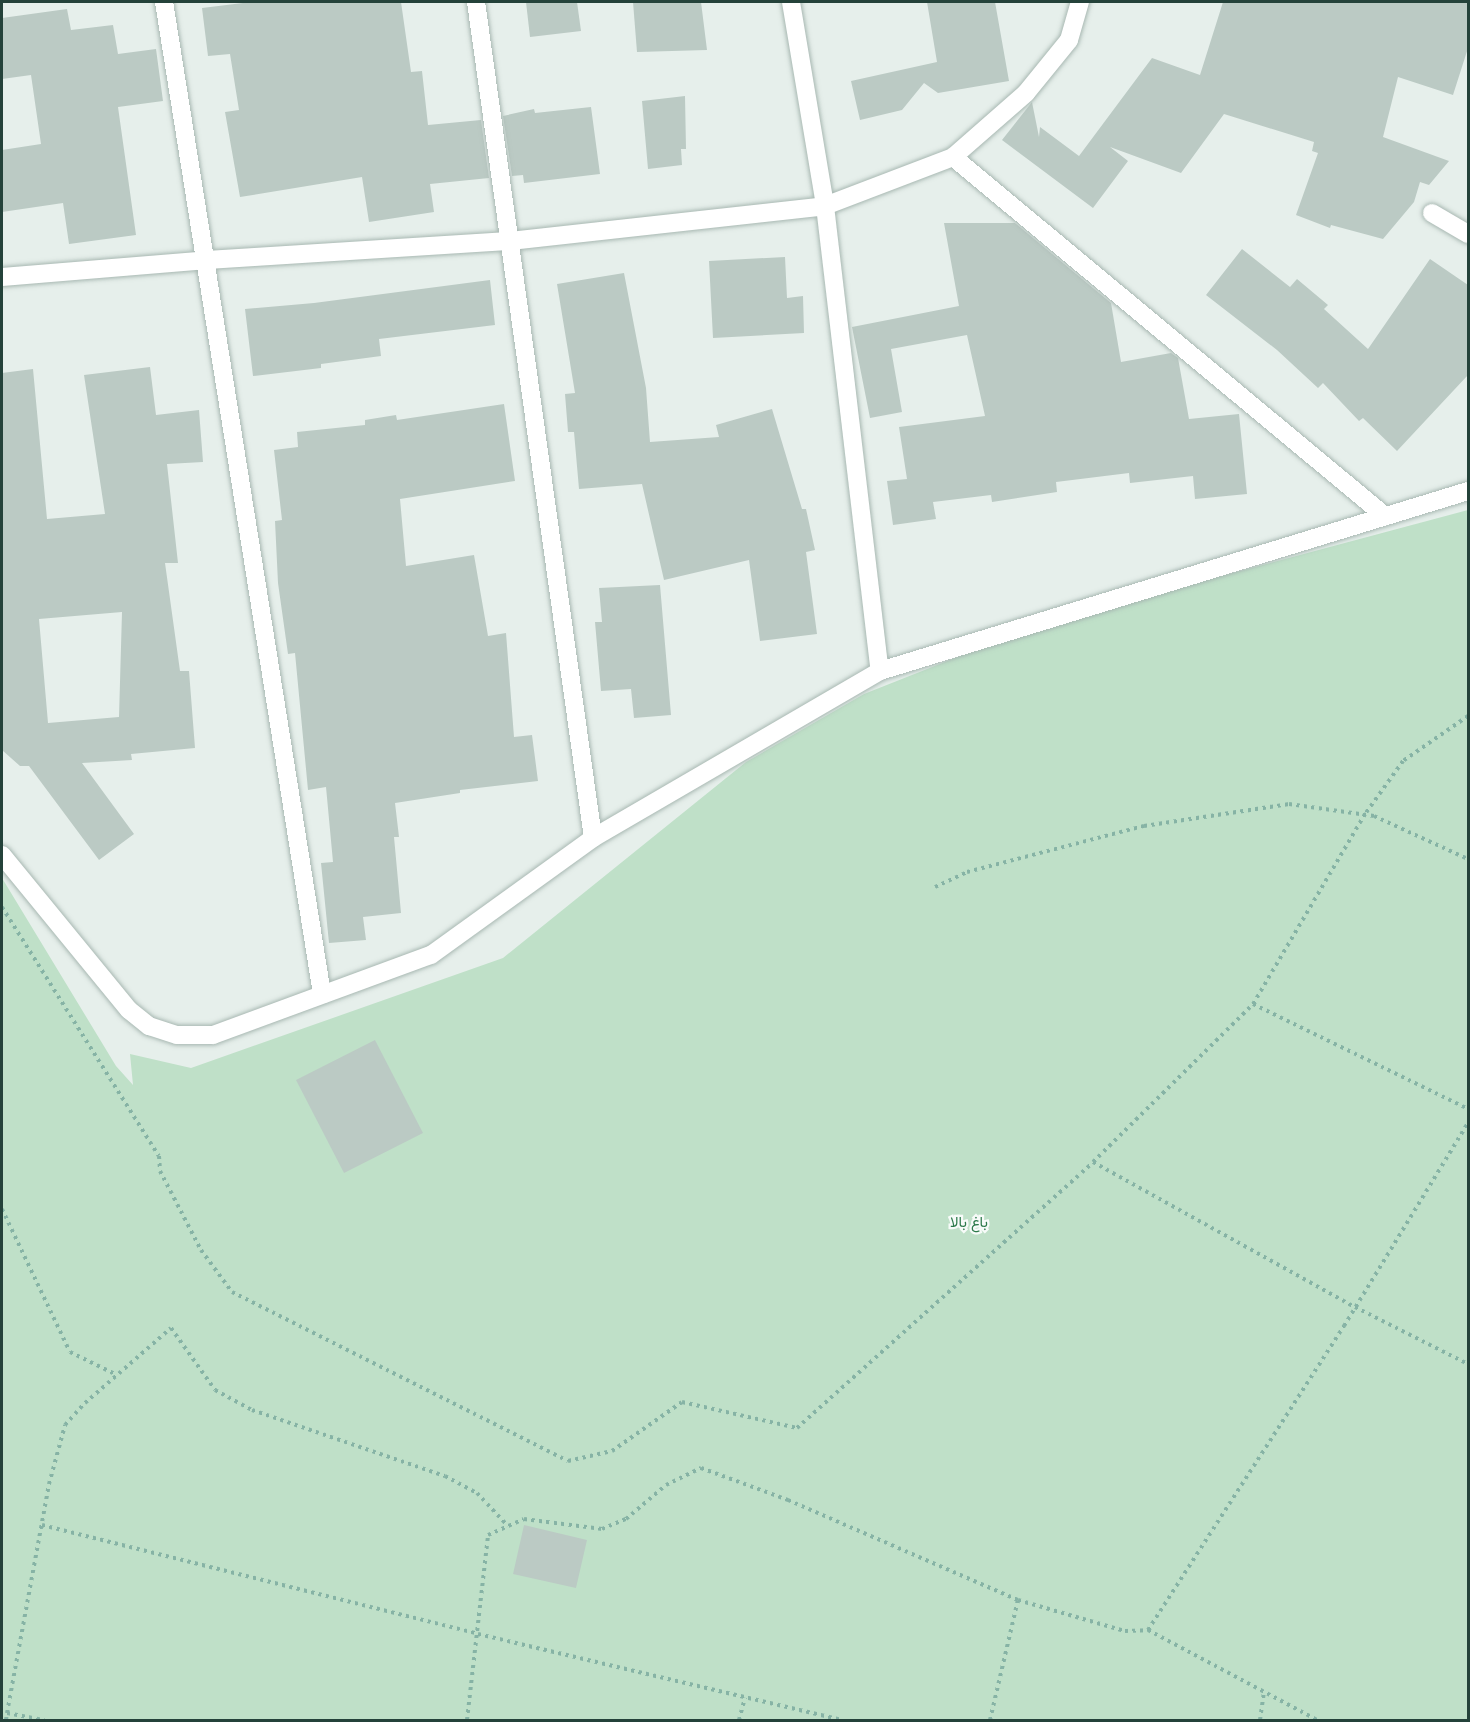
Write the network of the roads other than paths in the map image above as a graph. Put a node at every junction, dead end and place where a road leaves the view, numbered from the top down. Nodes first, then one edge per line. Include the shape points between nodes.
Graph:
1 (164, 2) edge
2 (476, 2) edge
3 (791, 2) edge
4 (1080, 2) edge
5 (953, 158) junction
6 (825, 206) junction
7 (1432, 213) dead end
8 (1468, 234) edge
9 (510, 241) junction
10 (207, 260) junction
11 (2, 276) edge
12 (1468, 491) edge
13 (1385, 516) junction
14 (880, 671) junction
15 (593, 838) junction
16 (2, 855) edge
17 (322, 994) junction

1 - 10 street
2 - 9 street
3 - 6 street
4 - 5 street via 1069,40 1026,93
5 - 6 street
5 - 13 street
6 - 9 street
6 - 14 street
7 - 8 street
9 - 10 street
9 - 15 street
10 - 11 street
10 - 17 street
12 - 13 street
13 - 14 street
14 - 15 street
15 - 17 street via 430,955
16 - 17 street via 129,1010 150,1026 177,1035 213,1035

